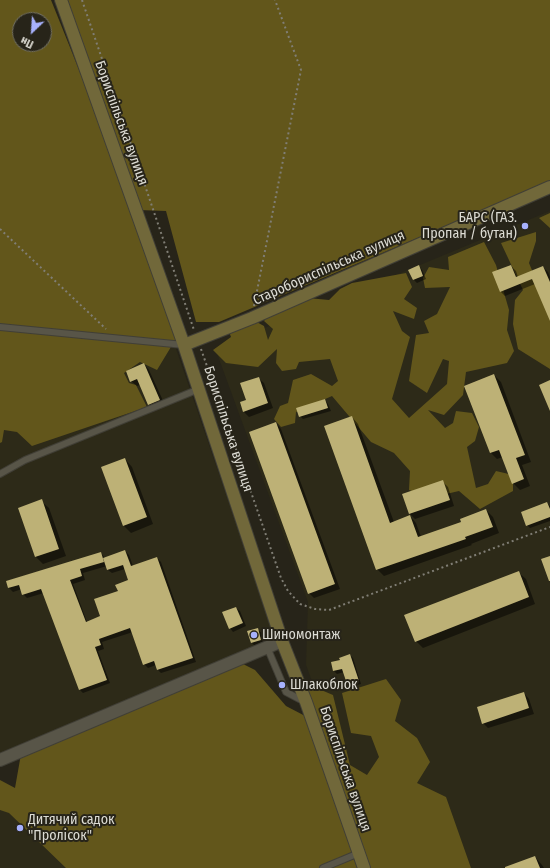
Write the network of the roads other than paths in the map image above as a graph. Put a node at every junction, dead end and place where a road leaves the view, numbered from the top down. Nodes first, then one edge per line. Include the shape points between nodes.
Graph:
1 (61, 0) edge
2 (550, 187) edge
3 (0, 327) edge
4 (184, 345) junction
5 (199, 390) junction
6 (0, 474) edge
7 (282, 641) junction
8 (267, 647) junction
9 (306, 702) junction
10 (0, 760) edge
11 (359, 853) junction
12 (323, 868) edge
13 (364, 868) edge

1 - 4 main road, Бориспільська вулиця
2 - 4 main road, Старобориспільська вулиця via 252,318
3 - 4 lane
4 - 5 main road, Бориспільська вулиця
5 - 6 lane via 25,460
5 - 7 main road, Бориспільська вулиця
7 - 8 street
7 - 9 main road, Бориспільська вулиця
8 - 9 lane via 286,692
8 - 10 street
9 - 11 main road, Бориспільська вулиця
11 - 12 lane
11 - 13 main road, Бориспільська вулиця

